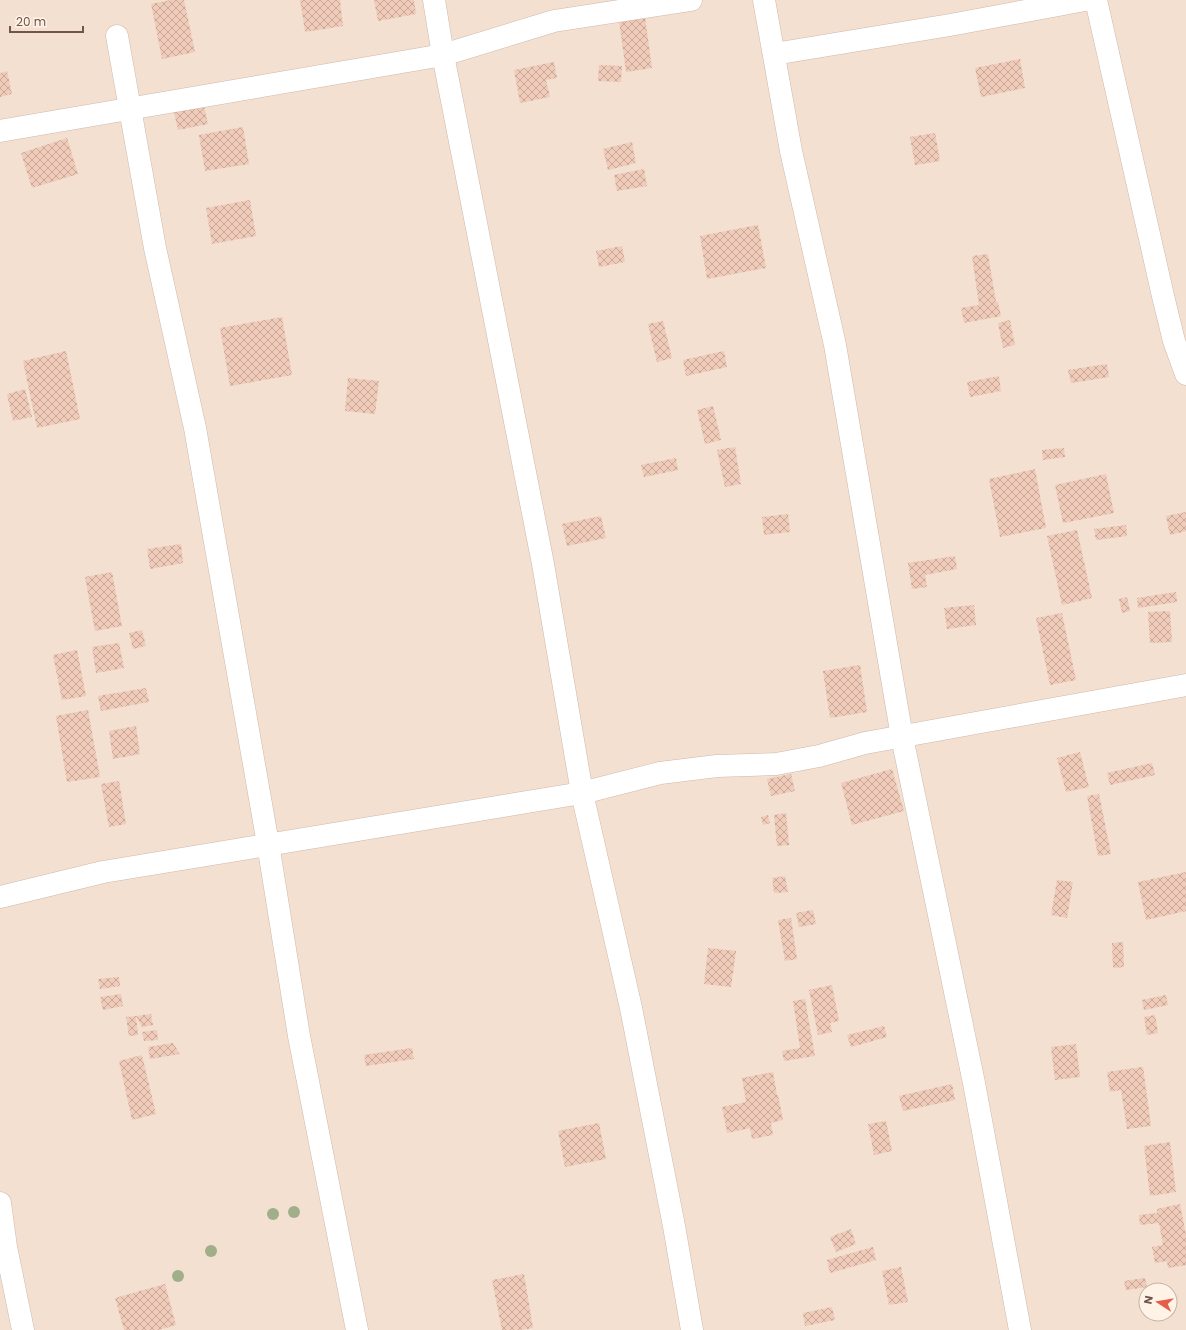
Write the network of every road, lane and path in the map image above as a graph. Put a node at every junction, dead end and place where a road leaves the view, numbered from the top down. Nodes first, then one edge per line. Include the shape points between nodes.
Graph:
1 (434, 0) edge
2 (691, 0) edge
3 (764, 0) edge
4 (1085, 0) edge
5 (1096, 0) edge
6 (117, 36) dead end
7 (774, 54) junction
8 (443, 56) junction
9 (130, 109) junction
10 (0, 131) edge
11 (1186, 374) edge
12 (1186, 685) edge
13 (902, 737) junction
14 (582, 793) junction
15 (268, 844) junction
16 (0, 897) edge
17 (0, 1203) edge
18 (23, 1330) edge
19 (357, 1330) edge
20 (692, 1330) edge
21 (1020, 1330) edge

1 - 8 street
2 - 8 street via 554,20
3 - 7 street
4 - 7 street
5 - 11 street via 1163,296 1174,341
6 - 9 street
7 - 13 street via 791,151 835,344
8 - 9 street
8 - 14 street via 543,564
9 - 10 street
9 - 15 street via 155,248 195,428
12 - 13 street
13 - 14 street via 776,764 717,766 660,773
13 - 21 street via 974,1083
14 - 15 street
14 - 20 street via 631,1008
15 - 16 street via 103,872
15 - 19 street via 299,1036
17 - 18 street

